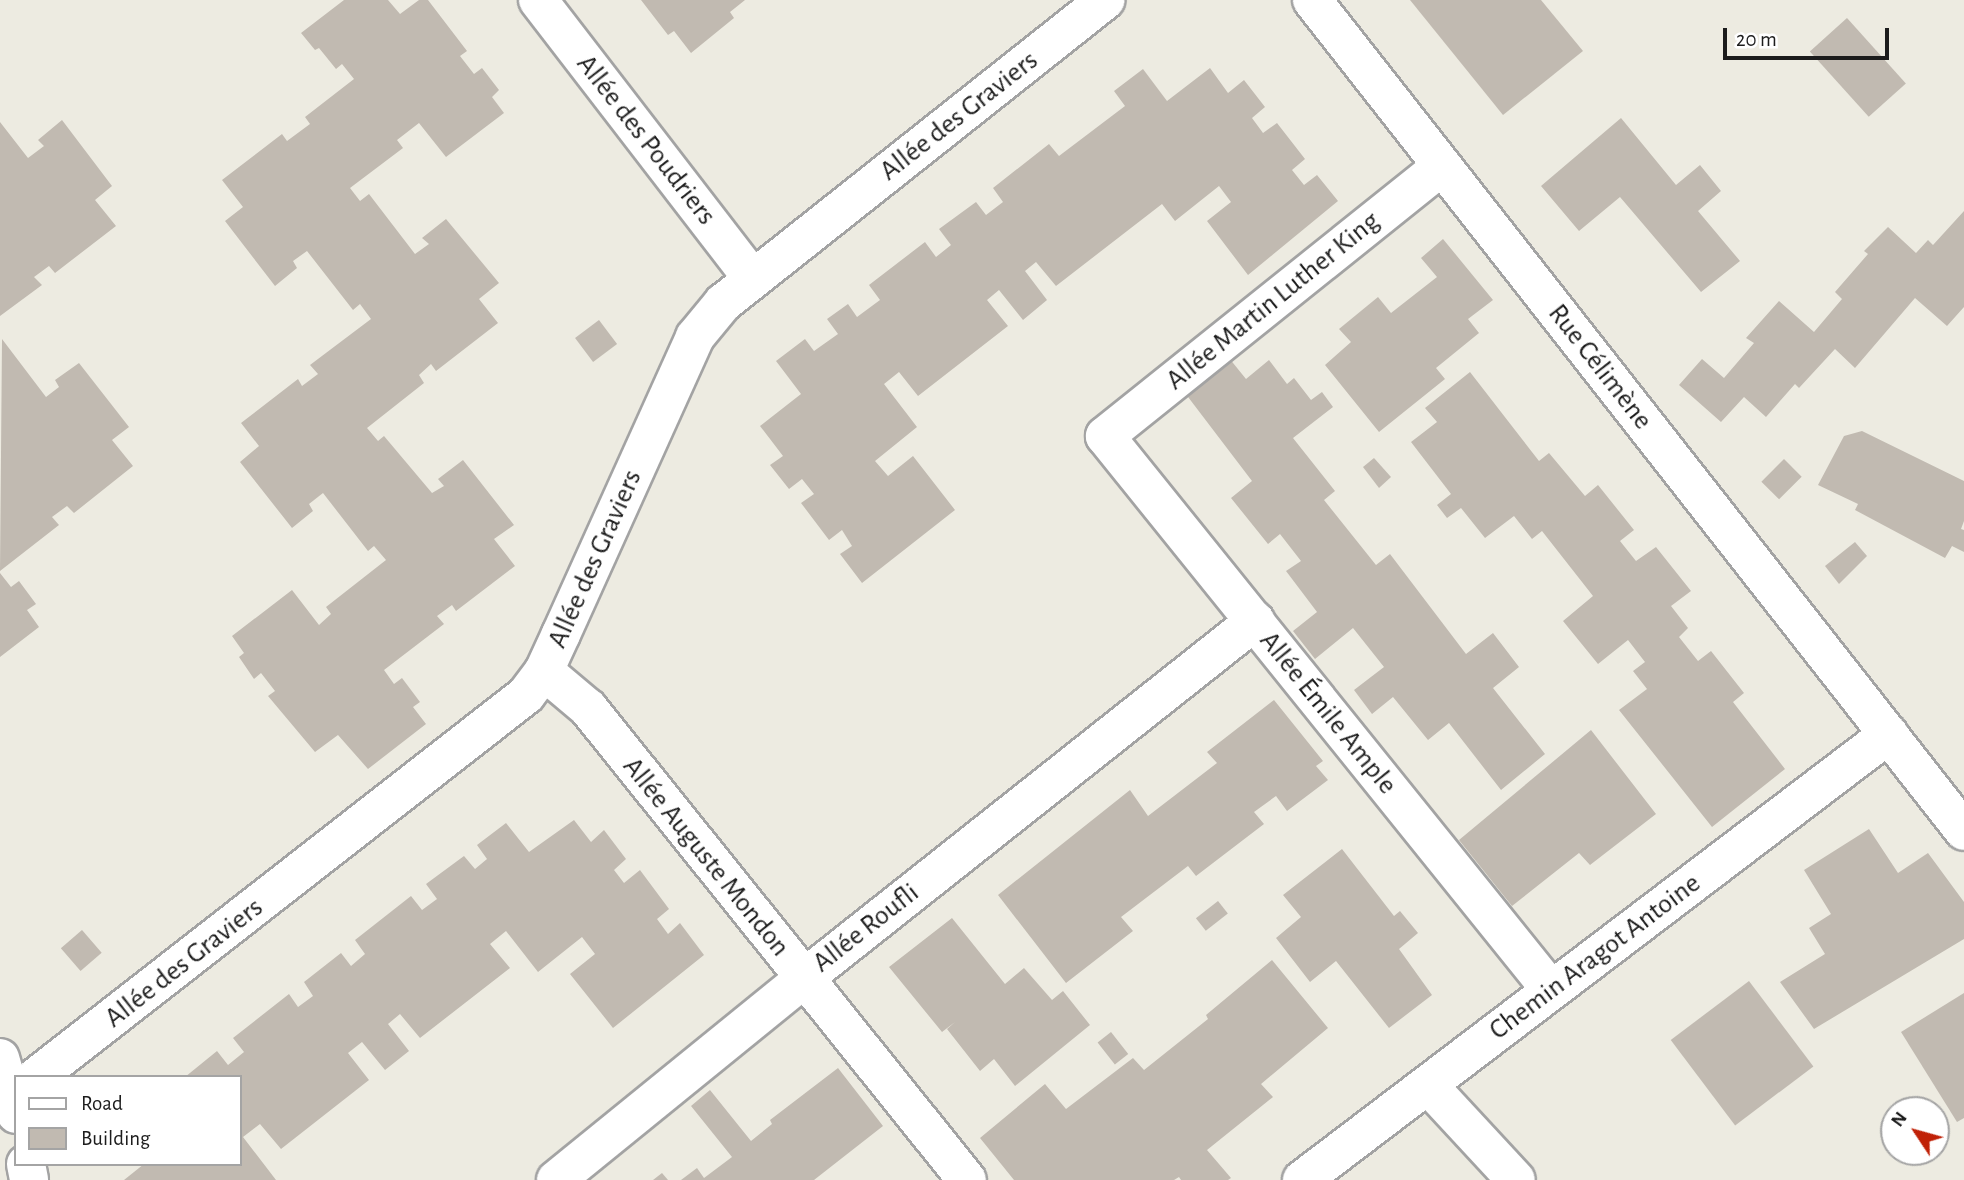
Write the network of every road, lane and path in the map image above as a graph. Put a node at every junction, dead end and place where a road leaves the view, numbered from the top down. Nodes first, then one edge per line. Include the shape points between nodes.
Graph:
1 (538, 0) edge
2 (1105, 0) edge
3 (1312, 0) edge
4 (1441, 166) junction
5 (753, 279) junction
6 (1105, 436) joint
7 (1255, 621) junction
8 (544, 671) junction
9 (1889, 734) junction
10 (1964, 831) edge
11 (803, 979) junction
12 (1551, 990) junction
13 (26, 1075) edge
14 (1428, 1085) junction
15 (556, 1180) edge
16 (967, 1180) edge
17 (1303, 1180) edge
18 (1516, 1180) edge

1 - 5 street, Allée des Poudriers
2 - 5 street, Allée des Graviers
3 - 4 street, Rue Célimène
4 - 6 street, Allée Martin Luther King
4 - 9 street, Rue Célimène
5 - 8 street, Allée des Graviers via 723,303 695,337
6 - 7 street, Allée Émile Ample
7 - 11 street, Allée Roufli
7 - 12 street, Allée Émile Ample
8 - 11 street, Allée Auguste Mondon via 588,708
8 - 13 street, Allée des Graviers via 526,695
9 - 10 street, Rue Célimène
9 - 12 street, Chemin Aragot Antoine
11 - 15 street, Allée Roufli
11 - 16 street, Allée Auguste Mondon
12 - 14 street, Chemin Aragot Antoine
14 - 17 street, Chemin Aragot Antoine
14 - 18 street

